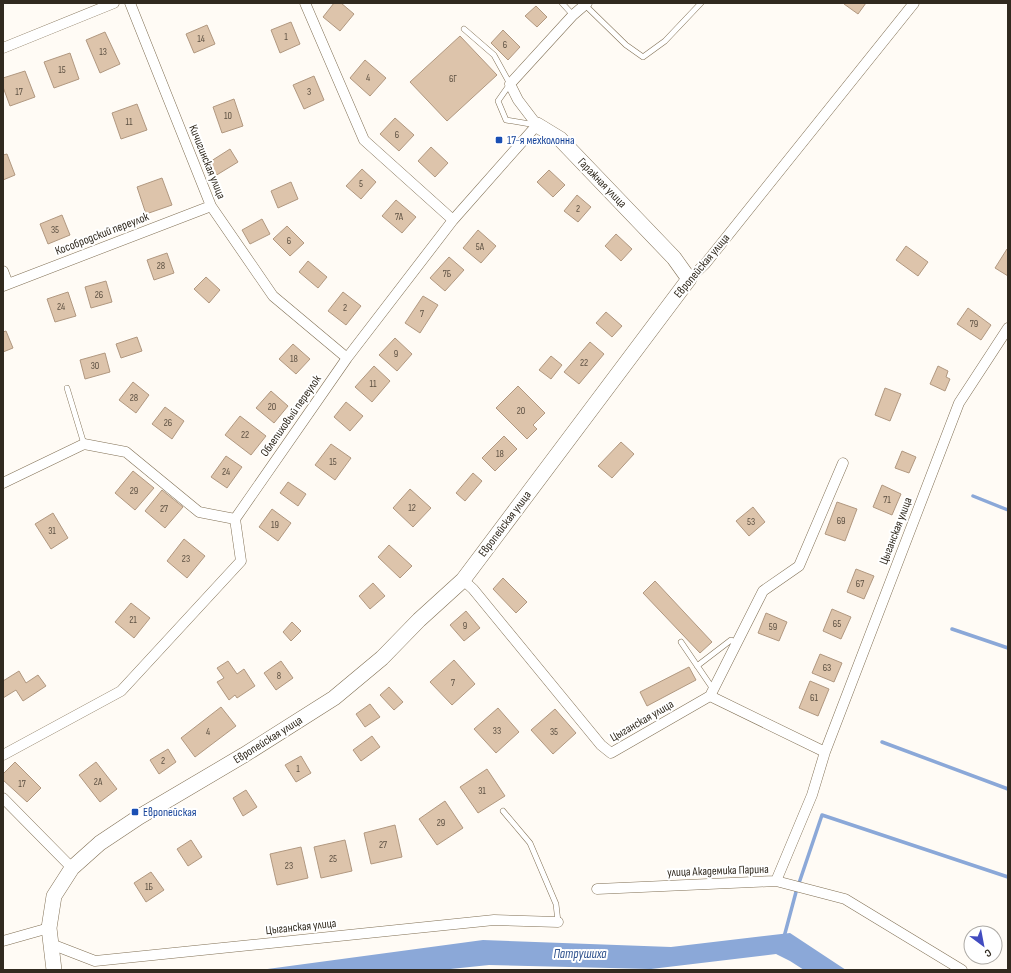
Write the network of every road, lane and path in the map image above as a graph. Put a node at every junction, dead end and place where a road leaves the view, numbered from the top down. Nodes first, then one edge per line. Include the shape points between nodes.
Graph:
1 (114, 3) edge
2 (130, 3) edge
3 (305, 3) edge
4 (562, 3) edge
5 (701, 3) edge
6 (914, 3) edge
7 (586, 4) edge
8 (573, 15) junction
9 (464, 29) dead end
10 (3, 48) edge
11 (510, 84) junction
12 (537, 125) junction
13 (211, 206) junction
14 (452, 220) junction
15 (3, 271) edge
16 (689, 278) junction
17 (6, 285) edge
18 (1008, 328) edge
19 (347, 358) junction
20 (67, 388) dead end
21 (84, 444) junction
22 (843, 463) dead end
23 (3, 483) edge
24 (235, 519) junction
25 (463, 580) junction
26 (681, 642) dead end
27 (737, 643) junction
28 (697, 666) junction
29 (712, 693) junction
30 (825, 752) junction
31 (3, 755) edge
32 (3, 798) edge
33 (503, 811) dead end
34 (72, 868) junction
35 (776, 881) junction
36 (597, 889) dead end
37 (558, 922) joint
38 (49, 928) junction
39 (3, 941) edge
40 (51, 944) junction
41 (53, 968) edge
42 (962, 970) edge

1 - 10 street
2 - 13 street, Кичигинская улица
3 - 14 street via 364,140
4 - 8 lane
5 - 7 lane via 665,42 643,57 626,45
6 - 16 street, Европейская улица via 706,264
7 - 8 street
8 - 11 street
9 - 11 lane via 494,55
11 - 12 street, Гаражная улица via 518,100
11 - 12 lane via 498,100 506,120
12 - 14 street, Облепиховый переулок
12 - 16 street, Гаражная улица via 560,139 674,258
13 - 17 street, Кособродский переулок
13 - 19 street, Кичигинская улица via 273,296
14 - 19 street, Облепиховый переулок
15 - 17 street
16 - 25 street, Европейская улица
18 - 30 street, Цыганская улица via 959,403
19 - 24 street, Облепиховый переулок
20 - 21 lane
21 - 23 street
21 - 24 street via 126,452 199,512
22 - 27 street via 799,566 763,591
24 - 31 street via 241,561 121,691
25 - 29 street, Цыганская улица via 601,745 611,753
25 - 34 street, Европейская улица via 382,658 334,698 139,818 100,844
26 - 28 lane
27 - 28 lane via 731,640
27 - 29 street
28 - 29 lane
29 - 30 street
30 - 35 street, Цыганская улица via 812,795
32 - 34 street
33 - 37 lane via 530,843 556,904
34 - 38 street, Европейская улица via 54,896
35 - 36 street, улица Академика Парина
35 - 42 street, улица Академика Парина via 845,899
37 - 40 street, Цыганская улица via 494,920 95,961
38 - 39 street
38 - 40 street, Европейская улица
40 - 41 street, Европейская улица

